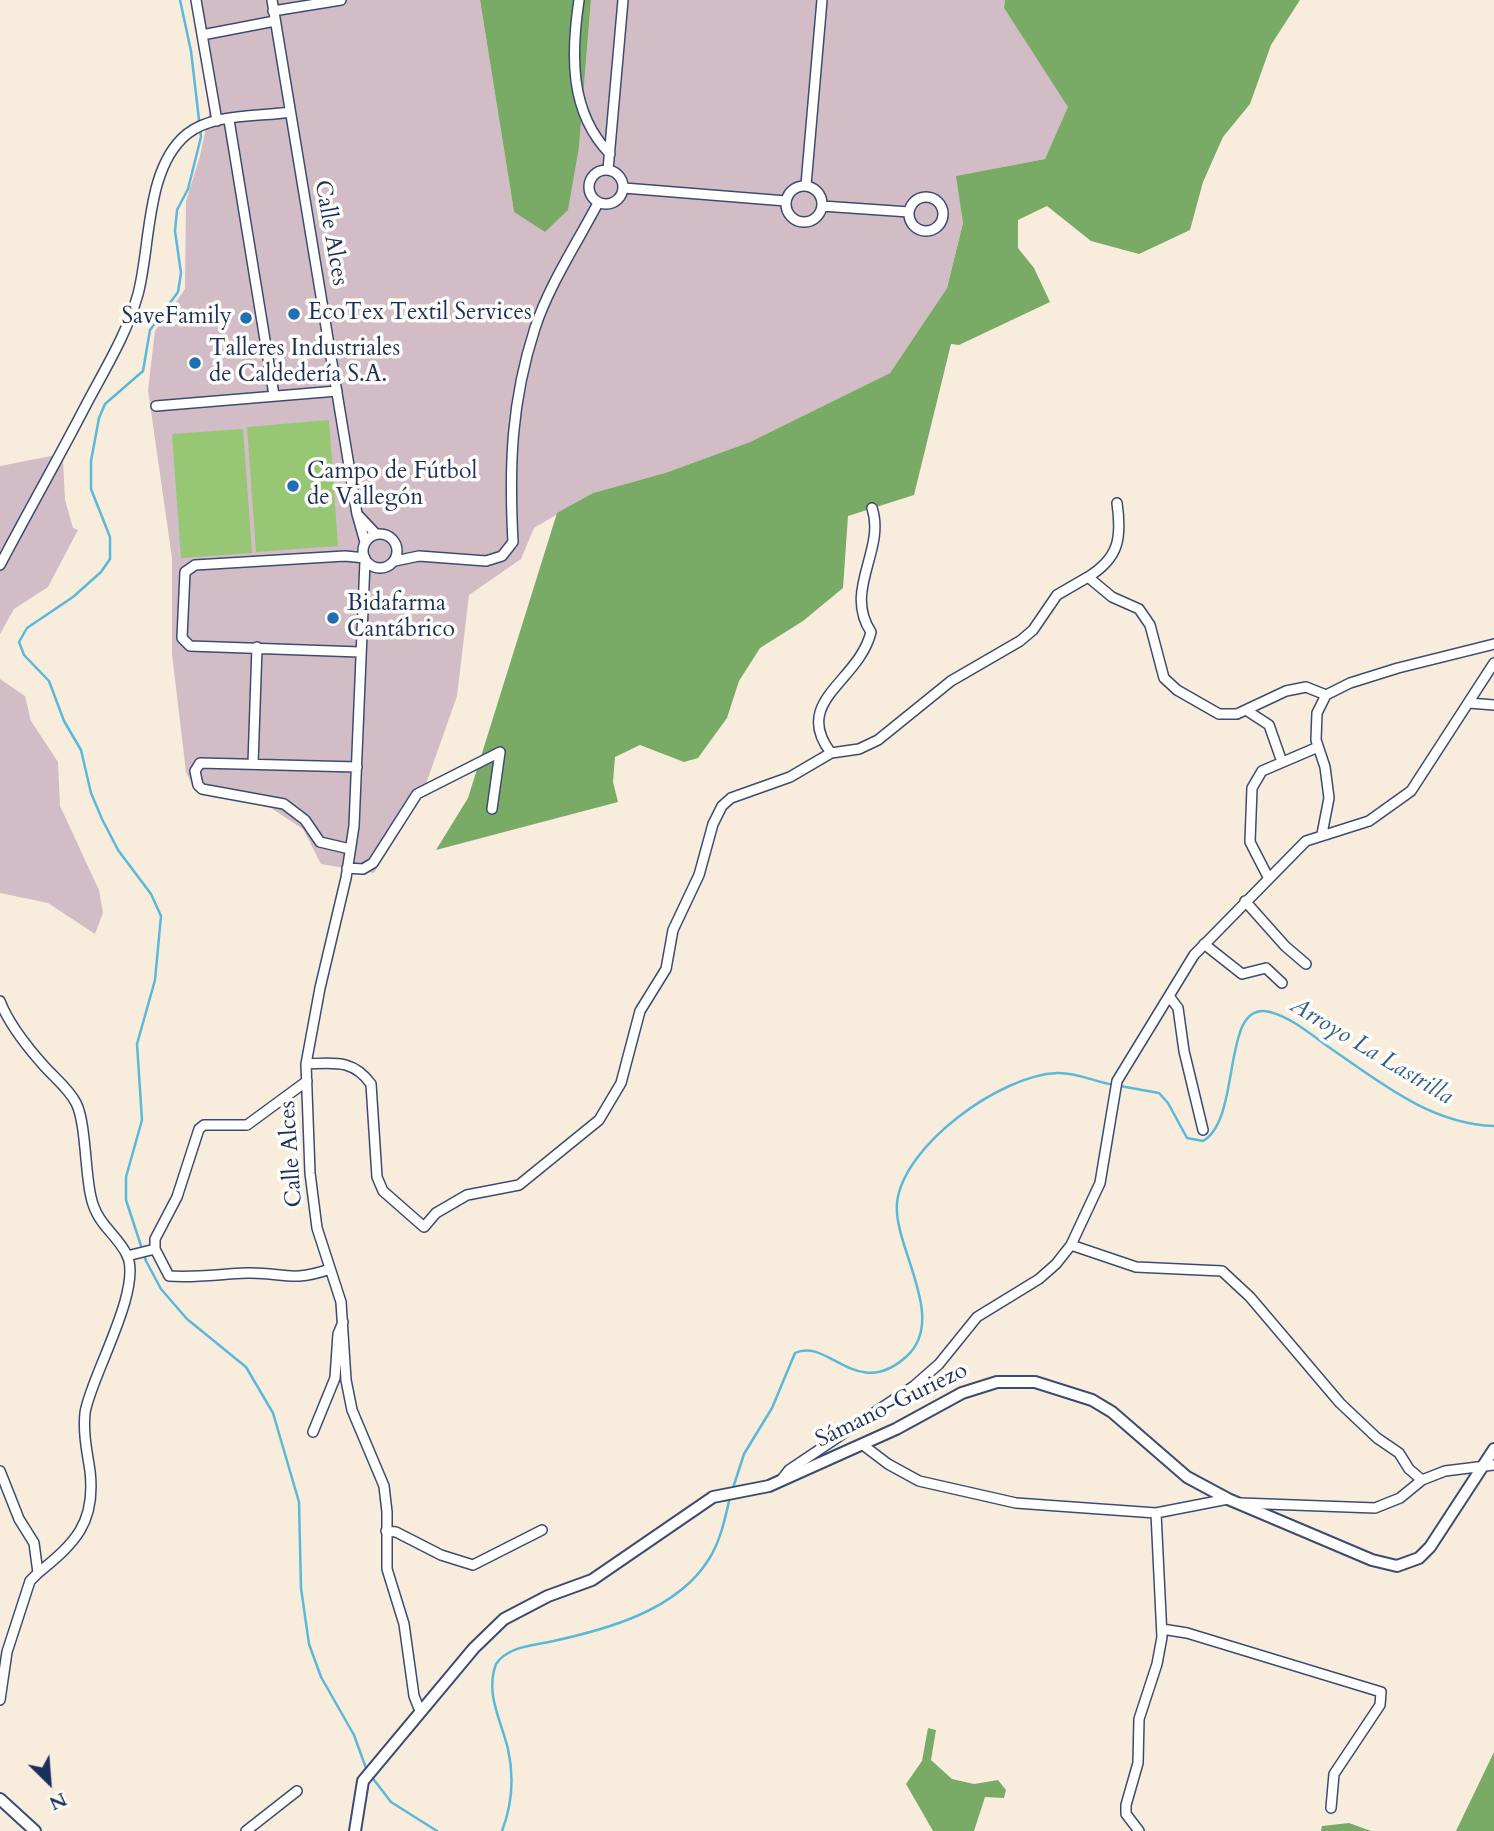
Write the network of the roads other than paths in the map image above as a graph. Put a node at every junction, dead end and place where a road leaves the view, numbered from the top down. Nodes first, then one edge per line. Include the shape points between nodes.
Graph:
1 (196, 0) edge
2 (272, 0) edge
3 (341, 0) edge
4 (579, 0) edge
5 (623, 0) edge
6 (822, 0) edge
7 (273, 11) junction
8 (275, 21) junction
9 (202, 35) junction
10 (290, 112) junction
11 (229, 120) junction
12 (217, 121) junction
13 (610, 155) junction
14 (608, 170) junction
15 (806, 186) junction
16 (624, 188) junction
17 (786, 201) junction
18 (598, 203) junction
19 (822, 206) junction
20 (909, 212) dead end
21 (337, 391) junction
22 (274, 395) junction
23 (156, 407) dead end
24 (1117, 503) dead end
25 (872, 508) dead end
26 (357, 514) junction
27 (376, 534) junction
28 (397, 547) junction
29 (365, 553) junction
30 (419, 556) junction
31 (395, 561) junction
32 (0, 565) edge
33 (376, 568) junction
34 (1088, 577) junction
35 (362, 582) junction
36 (1494, 643) edge
37 (257, 647) junction
38 (360, 652) junction
39 (1494, 663) edge
40 (1326, 695) junction
41 (1469, 702) junction
42 (1494, 705) edge
43 (1246, 710) junction
44 (1318, 747) junction
45 (831, 753) junction
46 (1282, 762) junction
47 (253, 764) junction
48 (357, 766) junction
49 (492, 809) dead end
50 (1322, 834) junction
51 (350, 849) junction
52 (348, 868) junction
53 (1268, 877) junction
54 (1245, 901) junction
55 (1204, 944) junction
56 (1306, 964) dead end
57 (1282, 983) dead end
58 (1169, 996) junction
59 (0, 1001) edge
60 (306, 1064) junction
61 (307, 1082) junction
62 (1203, 1130) dead end
63 (1071, 1245) junction
64 (152, 1250) junction
65 (131, 1255) junction
66 (330, 1269) junction
67 (344, 1321) junction
68 (313, 1432) dead end
69 (863, 1445) junction
70 (1494, 1449) edge
71 (1494, 1465) edge
72 (1480, 1468) junction
73 (0, 1471) edge
74 (1422, 1480) junction
75 (781, 1481) junction
76 (1228, 1499) junction
77 (1239, 1503) junction
78 (1156, 1513) junction
79 (542, 1530) dead end
80 (386, 1531) junction
81 (38, 1573) junction
82 (1161, 1629) junction
83 (0, 1700) edge
84 (420, 1711) junction
85 (297, 1791) dead end
86 (0, 1799) edge
87 (1331, 1808) dead end
88 (35, 1831) edge
89 (246, 1831) edge
90 (355, 1831) edge
91 (1139, 1831) edge

1 - 9 street
2 - 7 street, Calle Alces
3 - 7 street
4 - 13 street via 573,67 576,91 596,140
5 - 13 street
6 - 15 street
7 - 8 street, Calle Alces
8 - 9 street
8 - 10 street, Calle Alces
9 - 12 street
10 - 11 street
10 - 21 street, Calle Alces
11 - 12 street
11 - 22 street
12 - 32 street via 187,133 163,166 138,293 120,341
13 - 14 street
14 - 16 street via 618,174
14 - 18 street via 597,172 589,183 591,196
15 - 17 street via 793,189
15 - 19 street via 819,192
16 - 17 street
16 - 18 street via 616,202
17 - 19 street via 789,215 802,222 815,218
18 - 30 street via 536,327 523,373 509,463 513,542 502,556 486,561
19 - 20 street
21 - 22 street
21 - 26 street, Calle Alces
22 - 23 street
24 - 34 street via 1120,542 1114,556
25 - 45 street via 877,533 862,589 862,618 871,632 867,648 820,705 816,722
26 - 27 street
26 - 29 street, Calle Alces
27 - 28 street via 390,537
27 - 29 street
28 - 30 street
28 - 31 street
29 - 33 street
29 - 35 street, Calle Alces
29 - 37 street via 188,567 185,643
30 - 31 street
31 - 33 street via 384,569
33 - 35 street
34 - 43 street via 1112,597 1139,609 1150,625 1164,678 1177,690 1219,714
34 - 45 street via 1057,595 1020,641 951,681 878,740 859,749
35 - 38 street, Calle Alces
36 - 40 street via 1374,676
37 - 38 street
37 - 47 street
38 - 48 street, Calle Alces
39 - 41 street
40 - 43 street via 1306,687
40 - 44 street via 1317,713
41 - 42 street
41 - 50 street via 1411,791 1369,821
43 - 46 street via 1269,725
44 - 46 street
44 - 50 street via 1329,798
45 - 60 street via 790,777 731,798 722,806 699,875 673,930 666,969 640,1011 621,1083 600,1120 519,1185 450,1202 425,1227 383,1192 377,1177 371,1084 363,1072 338,1062
46 - 53 street via 1262,771 1252,788 1250,842
47 - 48 street
47 - 51 street via 200,763 195,771 198,785 284,804 305,820 320,842
48 - 51 street, Calle Alces
49 - 52 street via 500,752 417,794 373,863 363,869
50 - 53 street via 1306,841
51 - 52 street, Calle Alces
52 - 60 street, Calle Alces
53 - 54 street
54 - 55 street
54 - 56 street
55 - 57 street via 1242,974 1266,968
55 - 58 street
58 - 62 street via 1178,1008
58 - 63 street via 1118,1081 1100,1183
59 - 65 street via 18,1032 78,1105 91,1199 101,1224
60 - 61 street, Calle Alces
61 - 64 street via 247,1125 204,1125 199,1129 181,1188
61 - 66 street, Calle Alces via 312,1203
63 - 74 street via 1136,1267 1222,1271 1250,1297 1340,1403 1399,1453
63 - 75 street via 1039,1279 977,1317 929,1375 789,1470
64 - 65 street
64 - 66 street via 169,1276 250,1273 295,1278
65 - 81 street via 117,1328 86,1410 83,1437 90,1501 85,1521 66,1552
66 - 67 street, Calle Alces
67 - 68 street via 338,1334 335,1378
67 - 80 street, Calle Alces via 345,1380 384,1486
69 - 75 street, Sámano-Guriezo
69 - 76 street, Sámano-Guriezo via 978,1387 1014,1380 1035,1382 1092,1400 1112,1412 1173,1468
69 - 78 street via 904,1475 936,1487 1016,1503
70 - 72 street, Sámano-Guriezo
71 - 72 street
72 - 74 street via 1445,1471
72 - 77 street, Sámano-Guriezo via 1430,1547 1419,1558 1397,1566 1372,1560
73 - 81 street via 34,1543
74 - 77 street via 1401,1498 1375,1508
75 - 84 street, Sámano-Guriezo via 701,1504 592,1580 504,1619
76 - 77 street, Sámano-Guriezo
76 - 78 street
78 - 82 street
79 - 80 street via 473,1565
80 - 84 street, Calle Alces via 387,1569 404,1624
81 - 83 street via 30,1581 7,1652
82 - 87 street via 1381,1692 1380,1705 1334,1774
82 - 91 street via 1161,1651 1139,1719 1138,1763 1126,1796 1126,1814
84 - 90 street, Sámano-Guriezo via 360,1789
85 - 89 street
86 - 88 street

